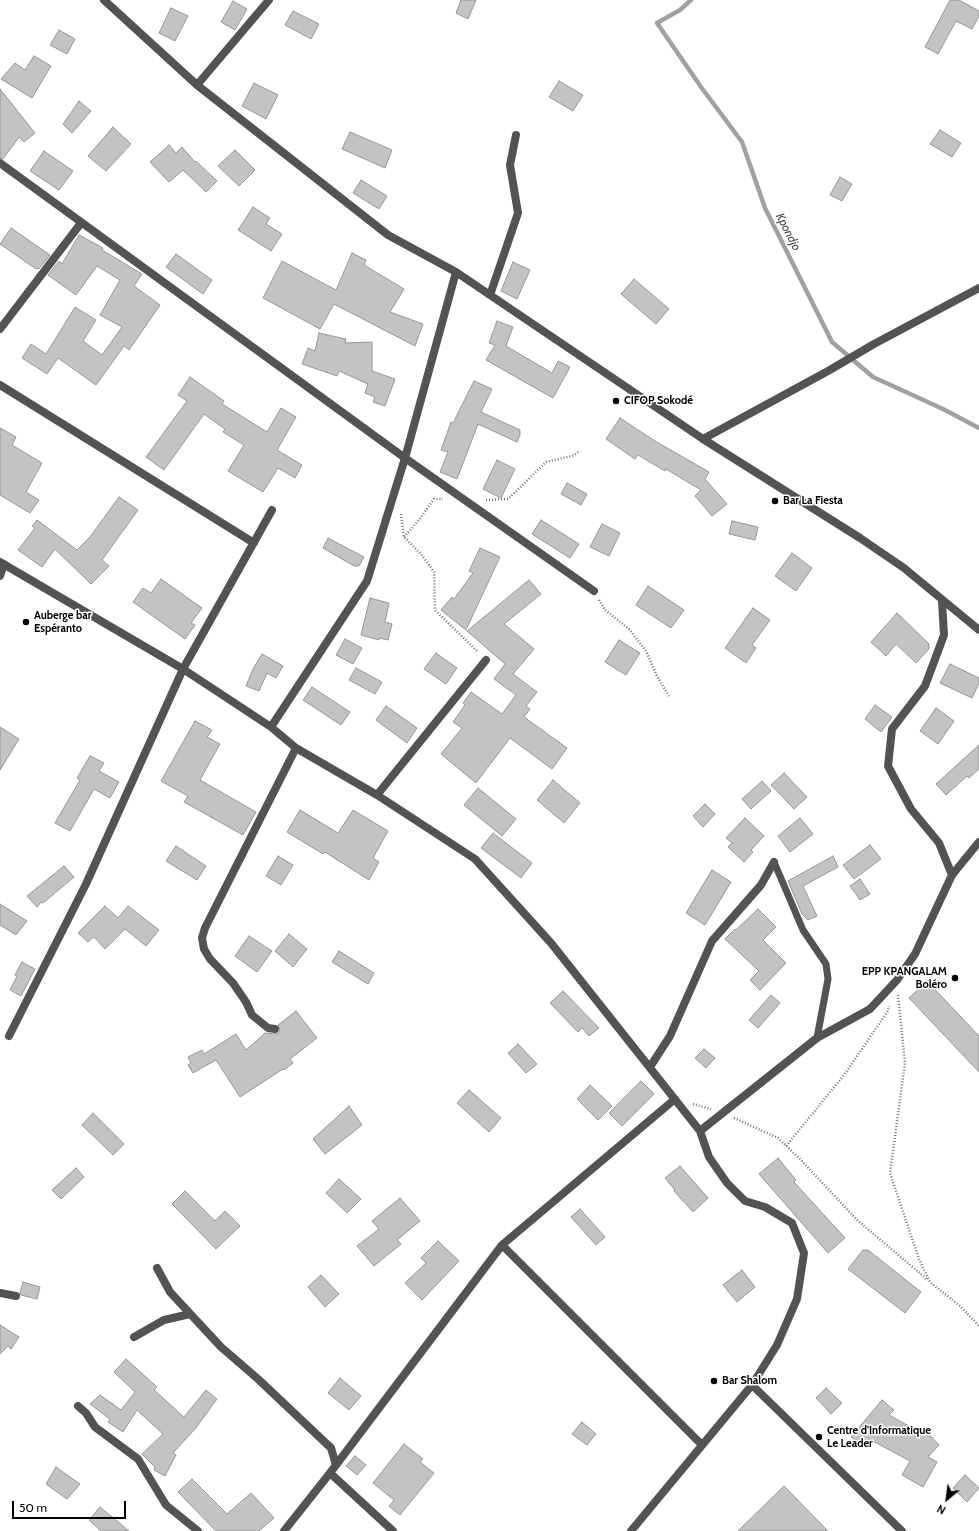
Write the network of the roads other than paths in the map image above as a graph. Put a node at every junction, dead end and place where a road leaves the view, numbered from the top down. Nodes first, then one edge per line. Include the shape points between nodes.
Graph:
1 (104, 0) edge
2 (269, 0) edge
3 (197, 85) junction
4 (516, 135) dead end
5 (0, 163) edge
6 (81, 223) junction
7 (456, 272) junction
8 (979, 288) edge
9 (490, 295) junction
10 (0, 330) edge
11 (0, 385) edge
12 (703, 439) junction
13 (405, 458) junction
14 (272, 510) dead end
15 (254, 543) junction
16 (2, 563) edge
17 (0, 576) edge
18 (594, 591) road end
19 (942, 601) junction
20 (979, 630) edge
21 (486, 660) road end
22 (183, 670) junction
23 (271, 727) junction
24 (296, 748) junction
25 (376, 795) junction
26 (979, 842) edge
27 (774, 862) joint
28 (952, 875) junction
29 (275, 1029) dead end
30 (9, 1036) dead end
31 (817, 1038) junction
32 (650, 1067) junction
33 (675, 1099) junction
34 (700, 1131) junction
35 (502, 1245) junction
36 (157, 1268) dead end
37 (0, 1293) edge
38 (16, 1296) dead end
39 (190, 1314) junction
40 (134, 1337) dead end
41 (752, 1385) junction
42 (78, 1406) dead end
43 (702, 1445) junction
44 (336, 1465) junction
45 (330, 1473) junction
46 (198, 1531) edge
47 (284, 1531) edge
48 (393, 1531) edge
49 (631, 1531) edge
50 (902, 1531) edge

1 - 3 street
2 - 3 street
3 - 7 street via 388,235
4 - 9 street via 510,165 518,213
5 - 6 street
6 - 10 street
6 - 13 street
7 - 9 street
7 - 13 street
8 - 12 street
9 - 12 street
11 - 15 street
12 - 19 street via 860,538 904,568
13 - 18 street
13 - 23 street via 367,581
14 - 15 street
15 - 22 street
16 - 17 street
16 - 22 street
19 - 20 street
19 - 28 street via 944,634 925,686 892,729 888,766 911,809 939,843
21 - 25 street
22 - 23 street
22 - 30 street via 86,884
23 - 24 street
24 - 25 street
24 - 29 street via 202,938 204,949 210,959 233,983 252,1015 268,1028
25 - 32 street via 474,859 551,943
26 - 28 street
27 - 31 lane via 803,930 826,964 828,979
27 - 32 street via 762,885 712,941 670,1036
28 - 31 street via 915,954 897,980 870,1009
31 - 34 street
32 - 33 street
33 - 34 street
33 - 35 street
34 - 41 street via 709,1157 726,1182 745,1200 765,1207 792,1223 804,1253 798,1299 777,1345
35 - 43 street
35 - 44 street
36 - 39 street via 170,1292
37 - 38 street
39 - 40 street via 164,1320
39 - 44 street via 221,1347 331,1448
41 - 43 street
41 - 50 street
42 - 46 street via 86,1412 94,1427 138,1459 166,1505
43 - 49 street
44 - 45 street
45 - 47 street
45 - 48 street

